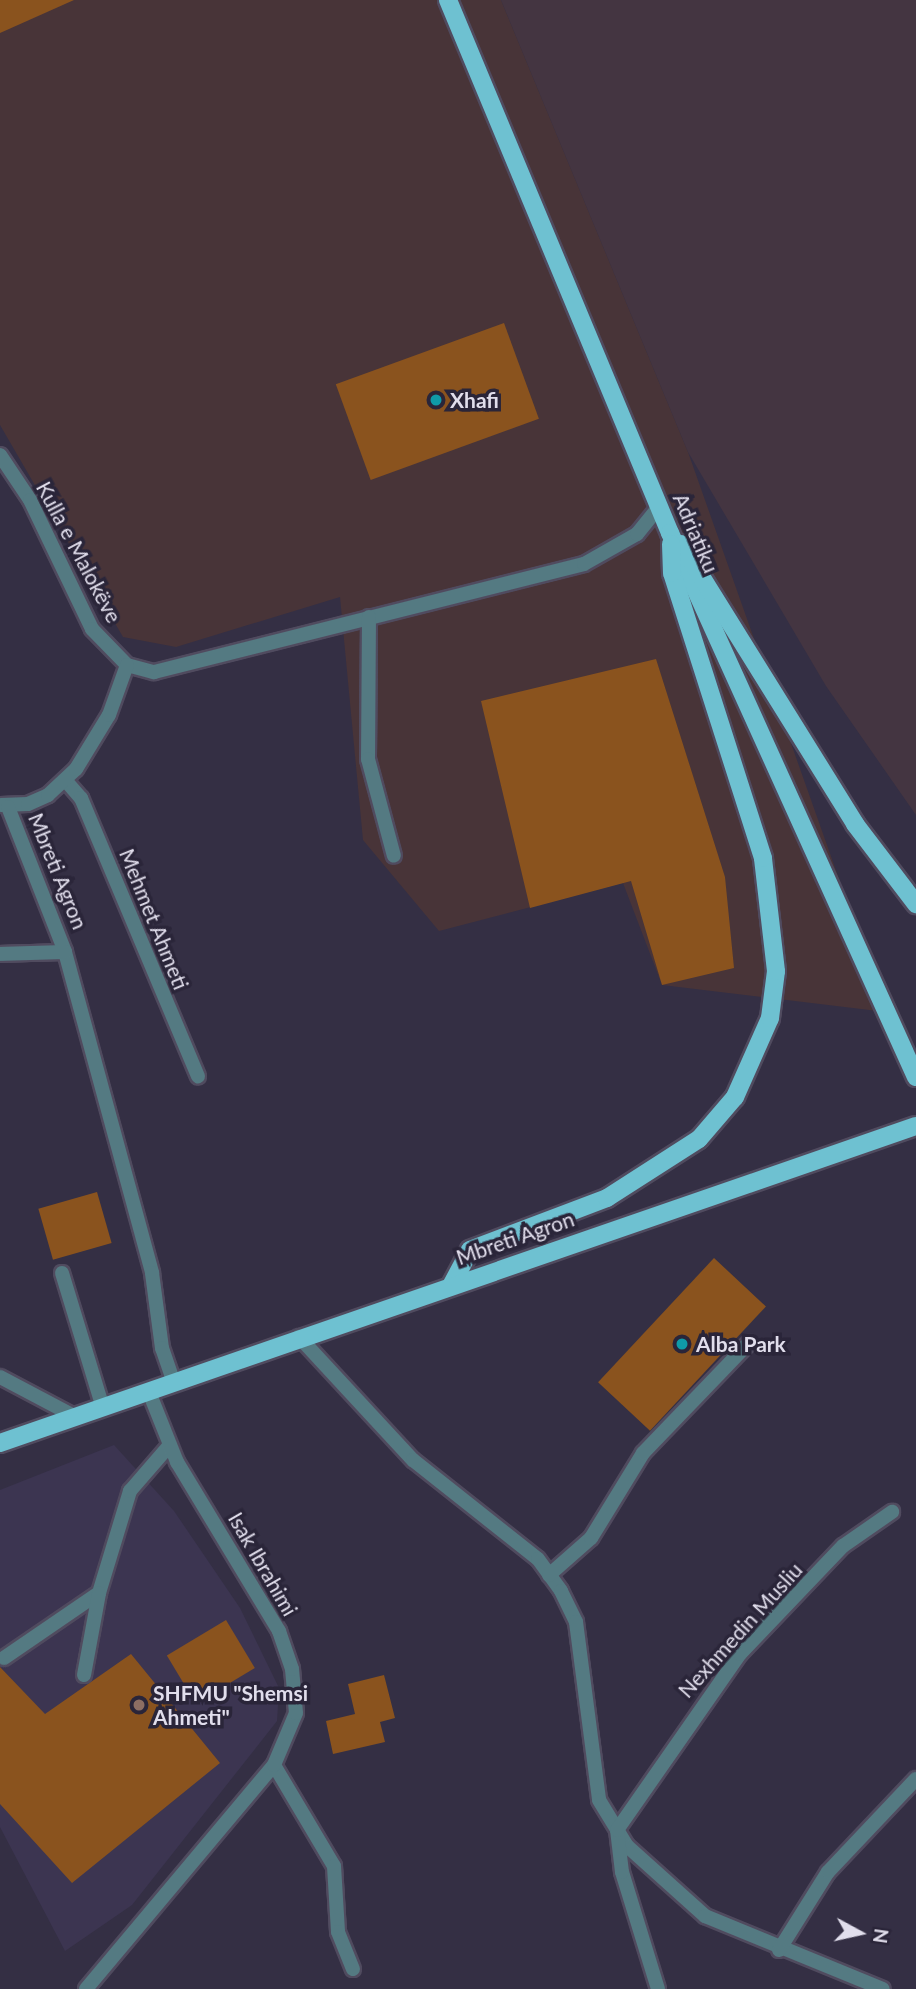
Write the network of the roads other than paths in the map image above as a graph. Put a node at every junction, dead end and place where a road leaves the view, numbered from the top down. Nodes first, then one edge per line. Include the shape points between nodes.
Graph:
1 (448, 0) edge
2 (0, 456) edge
3 (660, 506) junction
4 (670, 533) junction
5 (369, 617) junction
6 (127, 665) junction
7 (66, 781) junction
8 (4, 806) edge
9 (394, 856) dead end
10 (916, 904) edge
11 (65, 952) junction
12 (0, 954) edge
13 (198, 1076) dead end
14 (916, 1077) edge
15 (916, 1126) edge
16 (62, 1273) dead end
17 (452, 1284) junction
18 (299, 1337) junction
19 (748, 1342) dead end
20 (0, 1377) edge
21 (174, 1383) junction
22 (149, 1392) junction
23 (103, 1408) junction
24 (76, 1417) junction
25 (0, 1443) edge
26 (169, 1446) junction
27 (892, 1512) dead end
28 (549, 1575) junction
29 (99, 1593) junction
30 (4, 1658) dead end
31 (84, 1675) dead end
32 (274, 1765) junction
33 (916, 1779) edge
34 (617, 1830) junction
35 (779, 1950) junction
36 (353, 1969) dead end
37 (86, 1989) edge
38 (658, 1989) edge
39 (883, 1989) edge

1 - 3 main road, Adriatiku
2 - 6 street, Kulla e Malokëve via 30,500 92,629
3 - 4 main road, Adriatiku
3 - 5 street via 637,534 584,564
4 - 10 main road via 692,554 855,824
4 - 14 main road, Adriatiku
4 - 17 main road via 672,573 763,858 776,971 770,1018 735,1097 699,1139 607,1198 470,1250
5 - 6 street via 173,670
5 - 9 street via 368,759
6 - 7 street via 91,751
7 - 8 street via 28,804
7 - 13 street, Mehmet Ahmeti via 81,798
8 - 11 street, Mbreti Agron
11 - 12 street, Mbreti Agron
11 - 21 street, Mbreti Agron via 152,1273 162,1348
15 - 17 main road, Mbreti Agron
16 - 23 street
17 - 18 main road, Mbreti Agron
18 - 21 main road, Mbreti Agron
18 - 28 street via 413,1460 538,1559
19 - 28 street via 643,1453 591,1538
20 - 24 street
21 - 22 main road, Mbreti Agron
22 - 23 main road, Mbreti Agron
22 - 26 street, Isak Ibrahimi
23 - 24 main road, Mbreti Agron
24 - 25 main road, Mbreti Agron
26 - 29 street via 130,1490
26 - 32 street, Isak Ibrahimi via 262,1595 292,1669 296,1713
27 - 34 street, Nexhmedin Musliu via 844,1546 740,1654
28 - 34 street via 576,1622 598,1800
29 - 30 street
29 - 31 street
32 - 36 street via 334,1866 338,1932
32 - 37 street, Isak Ibrahimi
33 - 35 street via 828,1871
34 - 35 street via 669,1887 705,1916
34 - 38 street via 622,1872
35 - 39 street

